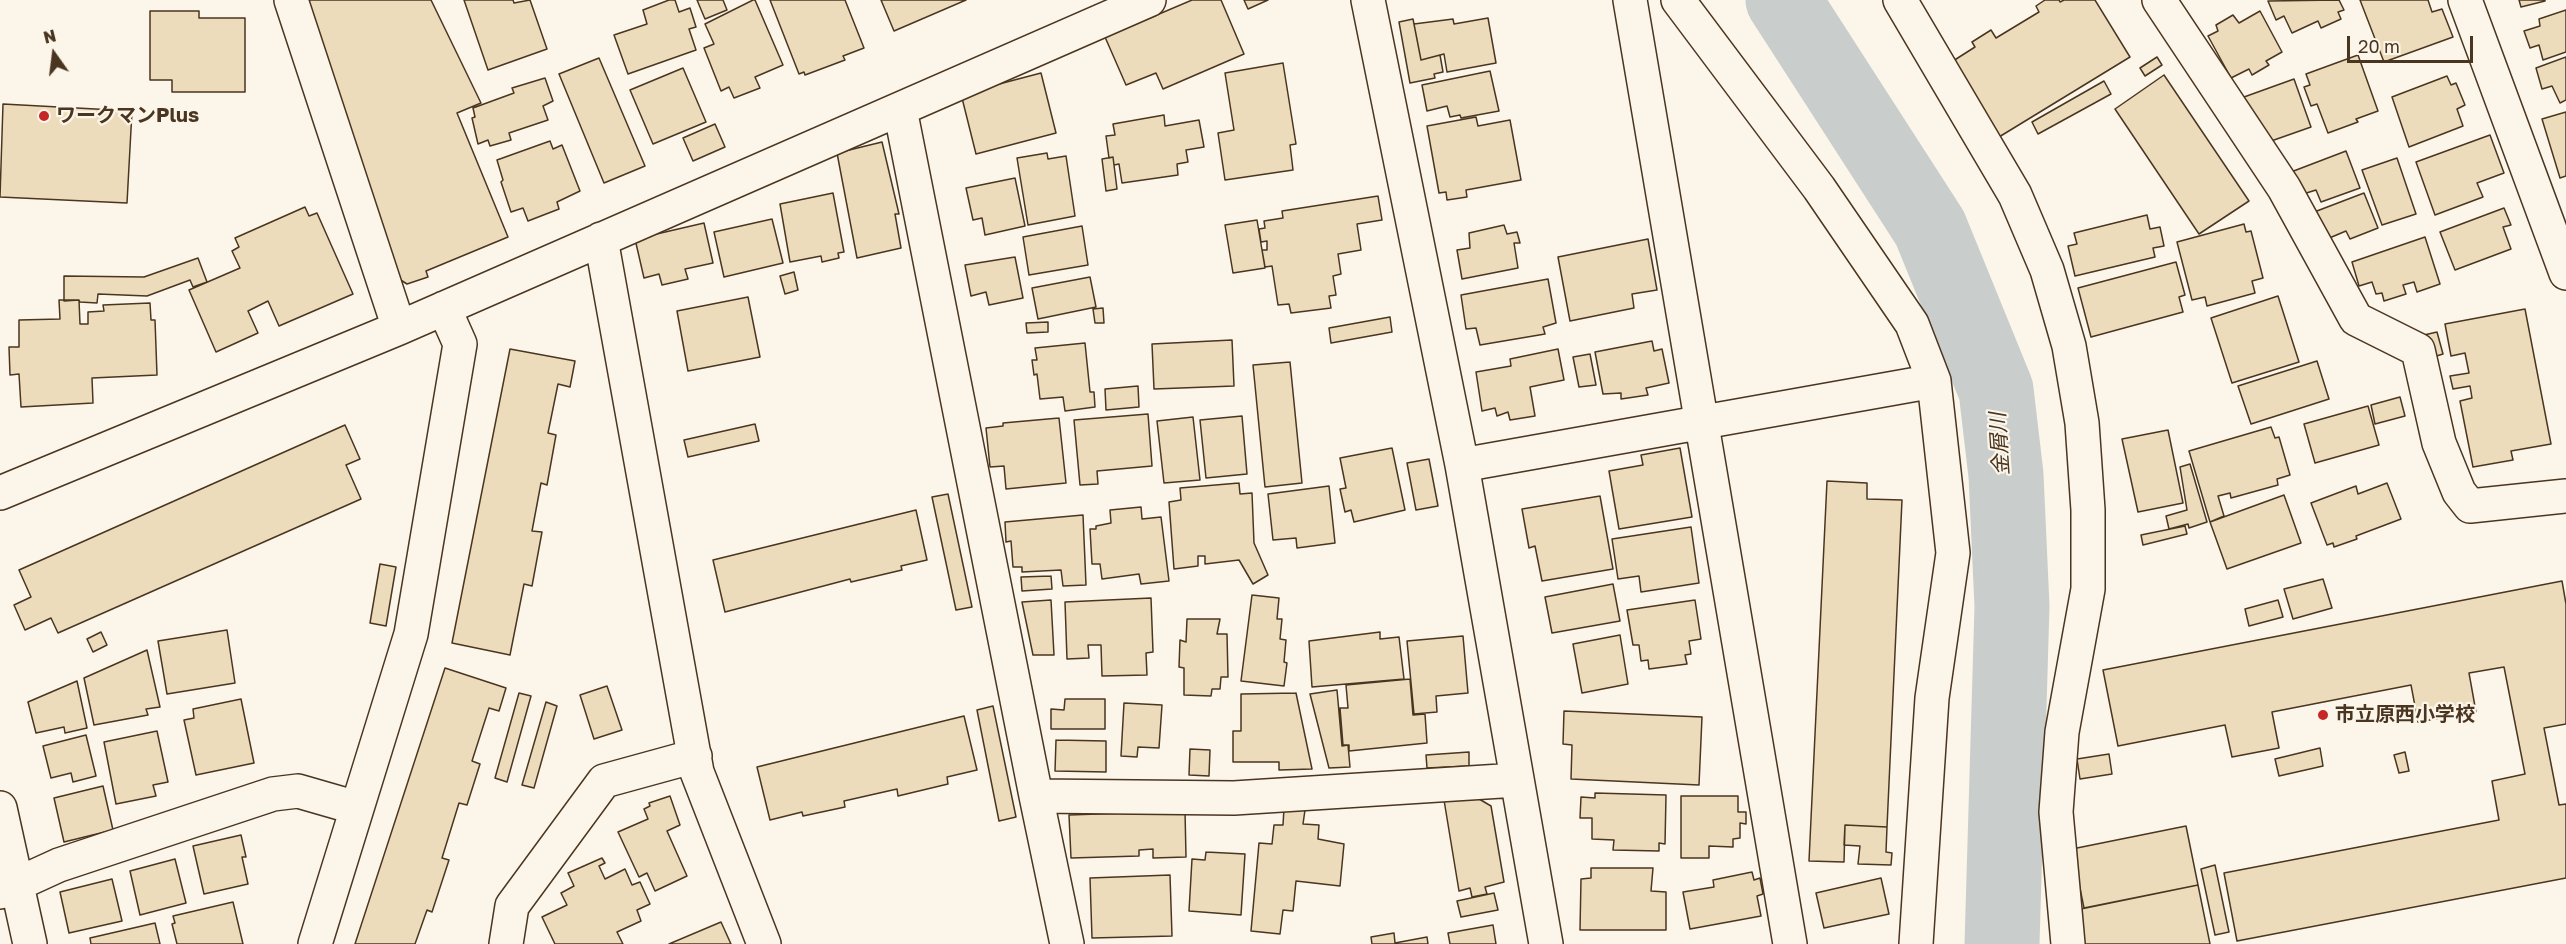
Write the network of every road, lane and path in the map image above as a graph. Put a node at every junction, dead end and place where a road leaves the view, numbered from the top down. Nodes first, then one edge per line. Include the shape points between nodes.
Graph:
1 (291, 0) edge
2 (1149, 0) edge
3 (1368, 0) edge
4 (1630, 0) edge
5 (1678, 0) edge
6 (1900, 0) edge
7 (2159, 0) edge
8 (2465, 0) edge
9 (1101, 10) edge
10 (900, 109) junction
11 (601, 239) junction
12 (2566, 273) edge
13 (444, 308) junction
14 (399, 328) junction
15 (1934, 381) junction
16 (1703, 422) junction
17 (1462, 465) junction
18 (0, 493) edge
19 (2566, 496) edge
20 (695, 756) junction
21 (1517, 780) junction
22 (1036, 796) junction
23 (0, 808) edge
24 (357, 808) junction
25 (8, 888) edge
26 (30, 944) edge
27 (315, 944) edge
28 (506, 944) edge
29 (764, 944) edge
30 (1067, 944) edge
31 (1546, 944) edge
32 (1790, 944) edge
33 (1916, 944) edge
34 (2068, 944) edge

1 - 14 street
2 - 9 street
3 - 17 street
4 - 16 street
5 - 15 street via 1819,188 1912,324
6 - 34 street via 2015,195 2047,270 2068,346 2082,423 2088,589 2062,732 2056,812
7 - 19 street via 2284,188 2356,319 2418,350 2439,443 2459,492 2470,506
8 - 12 street
9 - 10 street
10 - 11 street
10 - 22 street
11 - 13 street
11 - 20 street
13 - 14 street
13 - 24 street via 460,344 411,634
14 - 18 street
15 - 16 street
15 - 33 street via 1953,553 1932,698
16 - 17 street
16 - 32 street
17 - 21 street
20 - 28 street via 604,781 512,906
20 - 29 street
21 - 22 street via 1234,798
21 - 31 street
22 - 30 street
23 - 25 street
24 - 25 street via 298,791 273,794 59,865
24 - 27 street
25 - 26 street

